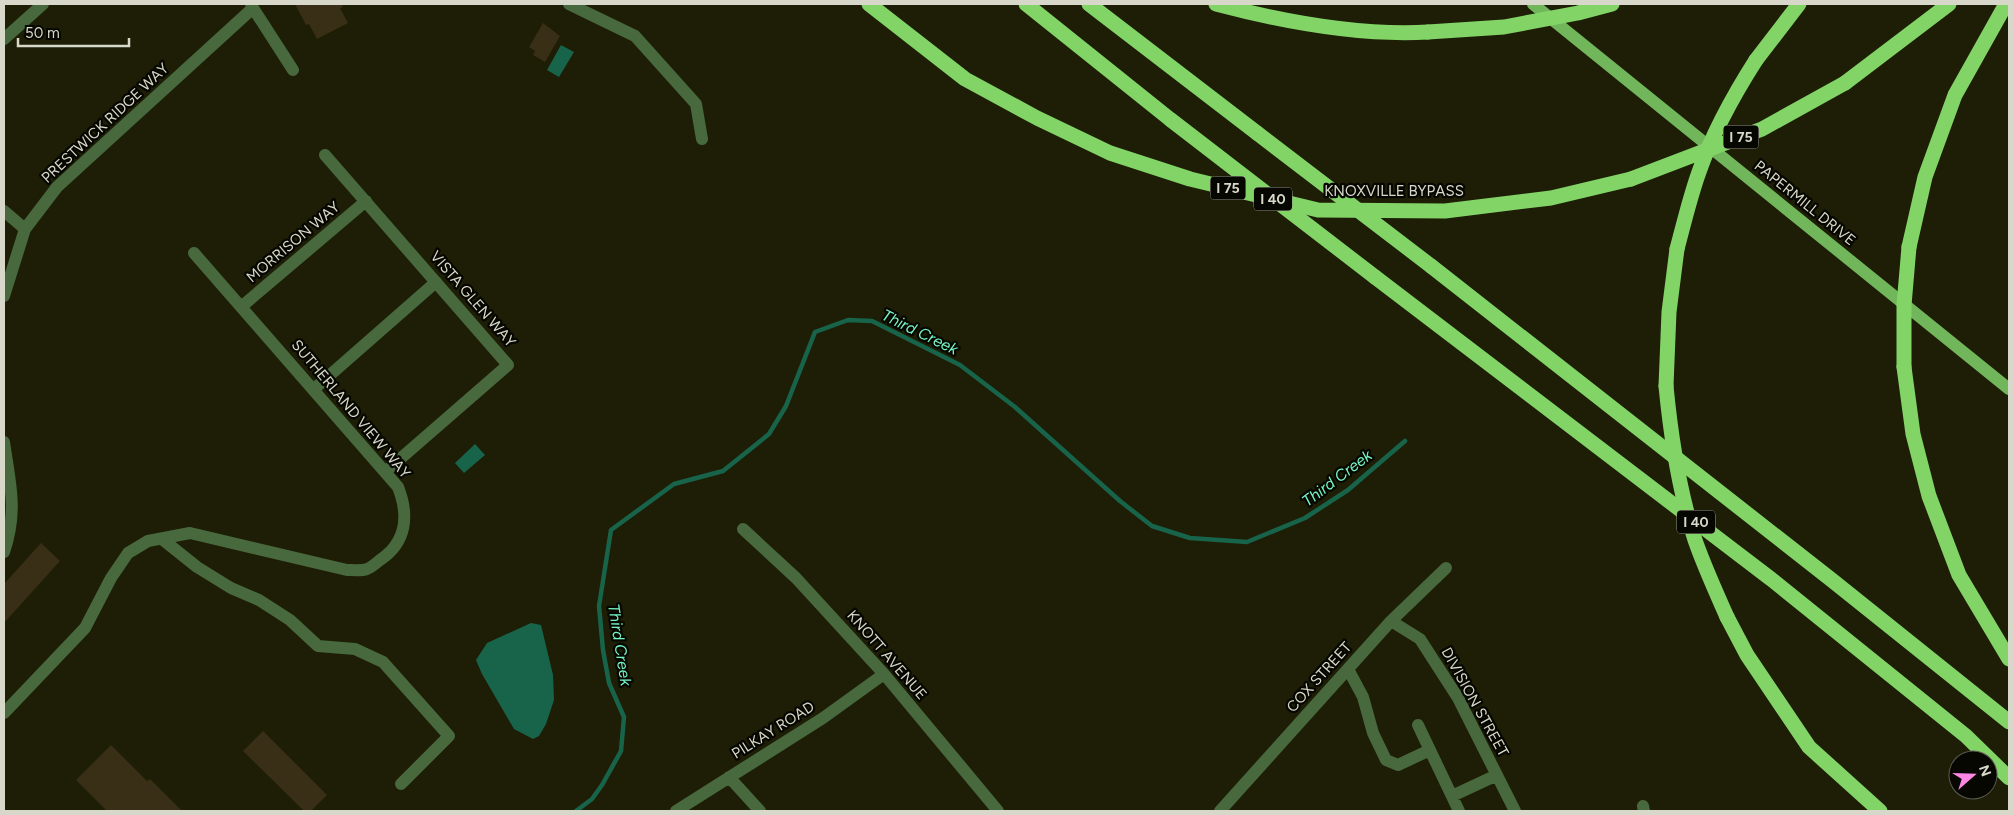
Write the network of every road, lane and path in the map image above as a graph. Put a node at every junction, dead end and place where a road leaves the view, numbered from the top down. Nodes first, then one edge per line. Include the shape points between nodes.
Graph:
1 (43, 4) edge
2 (569, 4) edge
3 (869, 4) edge
4 (1026, 4) edge
5 (1089, 4) edge
6 (1216, 4) edge
7 (1533, 4) edge
8 (1612, 4) edge
9 (1799, 4) edge
10 (1949, 4) edge
11 (2006, 4) edge
12 (252, 6) edge
13 (4, 39) edge
14 (293, 70) dead end
15 (702, 139) dead end
16 (324, 155) dead end
17 (366, 201) junction
18 (4, 211) edge
19 (25, 229) junction
20 (194, 253) dead end
21 (436, 282) junction
22 (4, 296) edge
23 (241, 307) junction
24 (2009, 387) edge
25 (314, 389) junction
26 (4, 442) edge
27 (385, 472) junction
28 (743, 529) dead end
29 (162, 539) junction
30 (4, 552) edge
31 (1446, 568) dead end
32 (1392, 621) junction
33 (2009, 660) edge
34 (1348, 669) junction
35 (884, 674) junction
36 (4, 713) edge
37 (2009, 722) edge
38 (1418, 725) dead end
39 (1430, 750) junction
40 (1497, 775) junction
41 (728, 777) junction
42 (2009, 778) edge
43 (400, 784) dead end
44 (1452, 796) junction
45 (676, 811) edge
46 (760, 811) edge
47 (998, 811) edge
48 (1220, 811) edge
49 (1459, 811) edge
50 (1515, 811) edge
51 (1880, 811) edge

1 - 13 street
2 - 15 street via 635,36 696,104
3 - 10 highway, KNOXVILLE BYPASS / I 75, bridge via 965,79 1110,153 1190,179 1318,210 1445,211 1551,198 1631,180 1762,129 1845,83
4 - 42 highway, I 40, bridge via 1171,120 1771,579 1966,736
5 - 37 highway, I 40, bridge via 1431,266
6 - 8 highway, bridge via 1265,17 1403,34 1504,27 1578,14
7 - 24 main road, PAPERMILL DRIVE
9 - 51 highway, bridge via 1735,92 1699,172 1677,249 1669,312 1666,386 1683,495 1695,540 1728,618 1747,655 1809,747
11 - 33 highway, bridge via 1955,95 1925,178 1909,247 1904,305 1904,367 1913,434 1929,496 1959,575
12 - 14 street
12 - 19 street, PRESTWICK RIDGE WAY via 57,187
16 - 17 street, VISTA GLEN WAY
17 - 21 street, VISTA GLEN WAY
17 - 23 street, MORRISON WAY
18 - 19 street
19 - 22 street, PRESTWICK RIDGE WAY
20 - 23 street, SUTHERLAND VIEW WAY
21 - 25 street
21 - 27 street, VISTA GLEN WAY via 508,365
23 - 25 street, SUTHERLAND VIEW WAY
25 - 27 street, SUTHERLAND VIEW WAY
26 - 30 street via 13,505 11,532
27 - 29 street, SUTHERLAND VIEW WAY via 398,487 404,503 405,520 400,539 367,569 347,570 190,533
28 - 35 street, KNOTT AVENUE via 796,578
29 - 36 street, SUTHERLAND VIEW WAY via 148,541 128,553 85,628
29 - 43 street via 197,567 231,588 260,600 290,620 318,646 355,649 383,662 449,736
31 - 32 street, COX STREET
32 - 34 street, COX STREET
32 - 40 street, DIVISION STREET via 1420,639 1458,698
34 - 39 street via 1364,697 1373,733 1386,760 1398,765
34 - 48 street, COX STREET
35 - 41 street, PILKAY ROAD via 822,718
35 - 47 street, KNOTT AVENUE
38 - 39 street
39 - 44 street
40 - 44 street
40 - 50 street, DIVISION STREET
41 - 45 street, PILKAY ROAD
41 - 46 street
44 - 49 street

